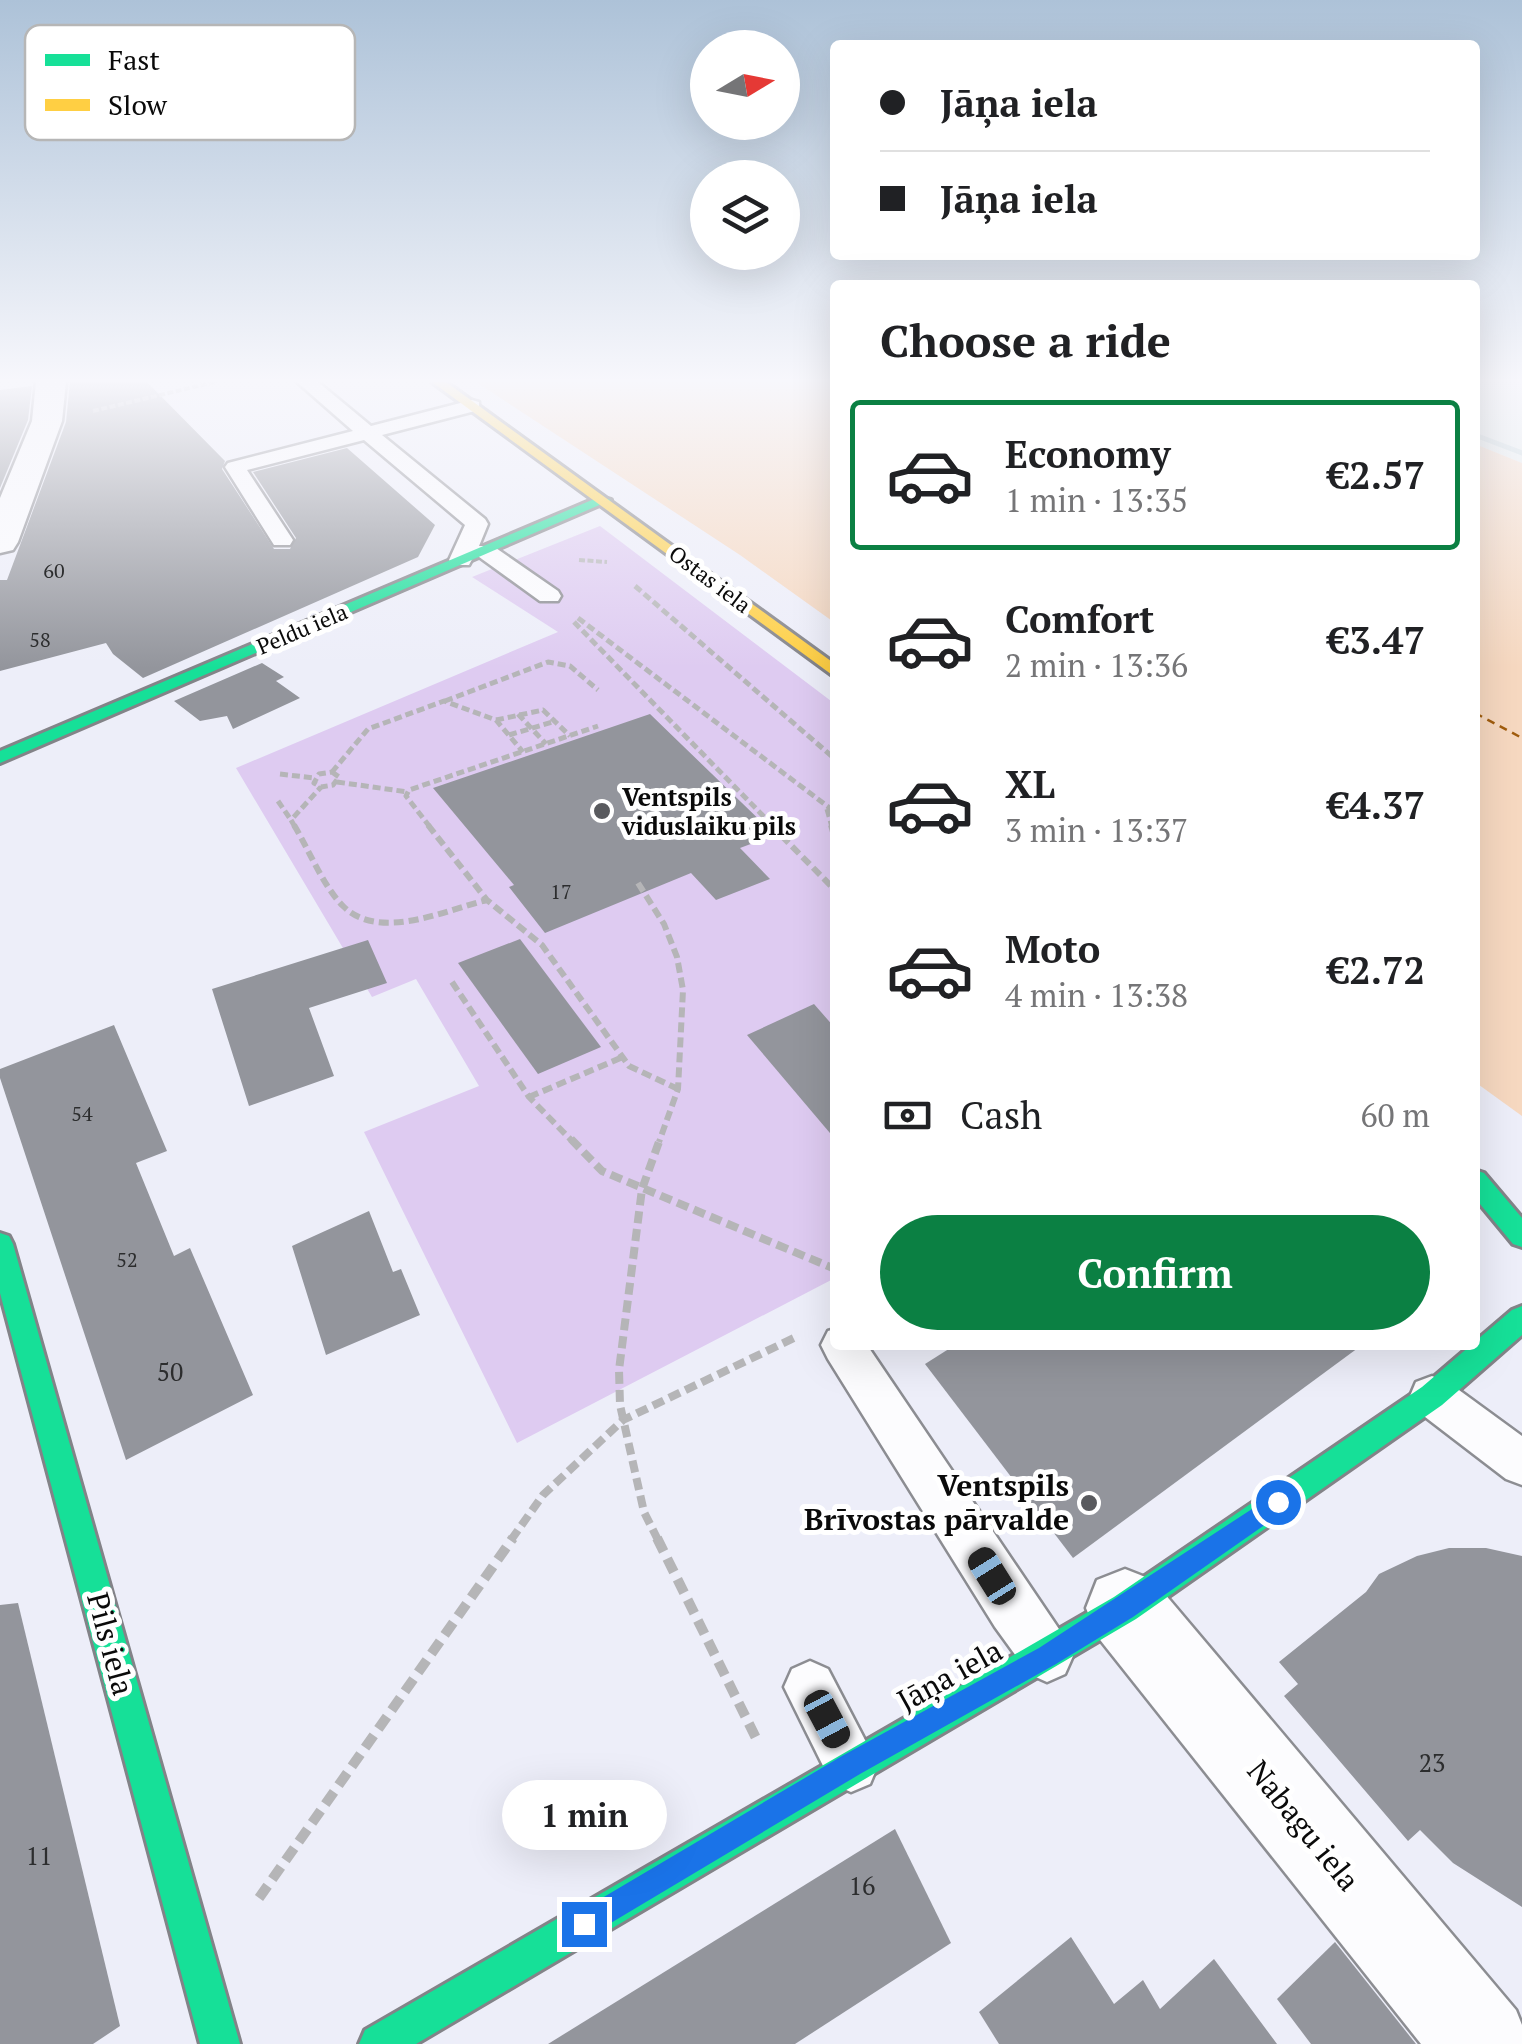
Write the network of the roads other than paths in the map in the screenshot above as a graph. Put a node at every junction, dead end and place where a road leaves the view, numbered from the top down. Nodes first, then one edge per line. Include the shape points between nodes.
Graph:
1 (21, 477) edge
2 (241, 477) edge
3 (421, 477) edge
4 (572, 477) edge
5 (604, 500) junction
6 (9, 501) edge
7 (282, 540) dead end
8 (0, 542) edge
9 (484, 550) junction
10 (461, 560) junction
11 (521, 608) dead end
12 (830, 668) edge
13 (0, 758) edge
14 (1480, 1186) edge
15 (1522, 1236) edge
16 (0, 1244) edge
17 (1522, 1318) edge
18 (847, 1350) edge
19 (1432, 1396) junction
20 (1522, 1463) edge
21 (1125, 1608) junction
22 (1048, 1656) junction
23 (810, 1687) dead end
24 (851, 1765) junction
25 (220, 2044) edge
26 (379, 2044) edge
27 (1482, 2044) edge

1 - 6 street
2 - 7 lane
3 - 10 lane via 477,524
4 - 5 street, Ostas iela
5 - 9 street, Peldu iela
5 - 12 street, Ostas iela
6 - 8 street
9 - 10 street, Peldu iela
9 - 11 lane via 549,596
10 - 13 street, Peldu iela
14 - 15 street
16 - 25 street, Pils iela
17 - 19 street, Jāņa iela
18 - 22 lane
19 - 20 lane
19 - 21 street, Jāņa iela
21 - 22 street, Jāņa iela
21 - 27 street, Nabagu iela
22 - 24 street, Jāņa iela
23 - 24 lane
24 - 26 street, Jāņa iela

